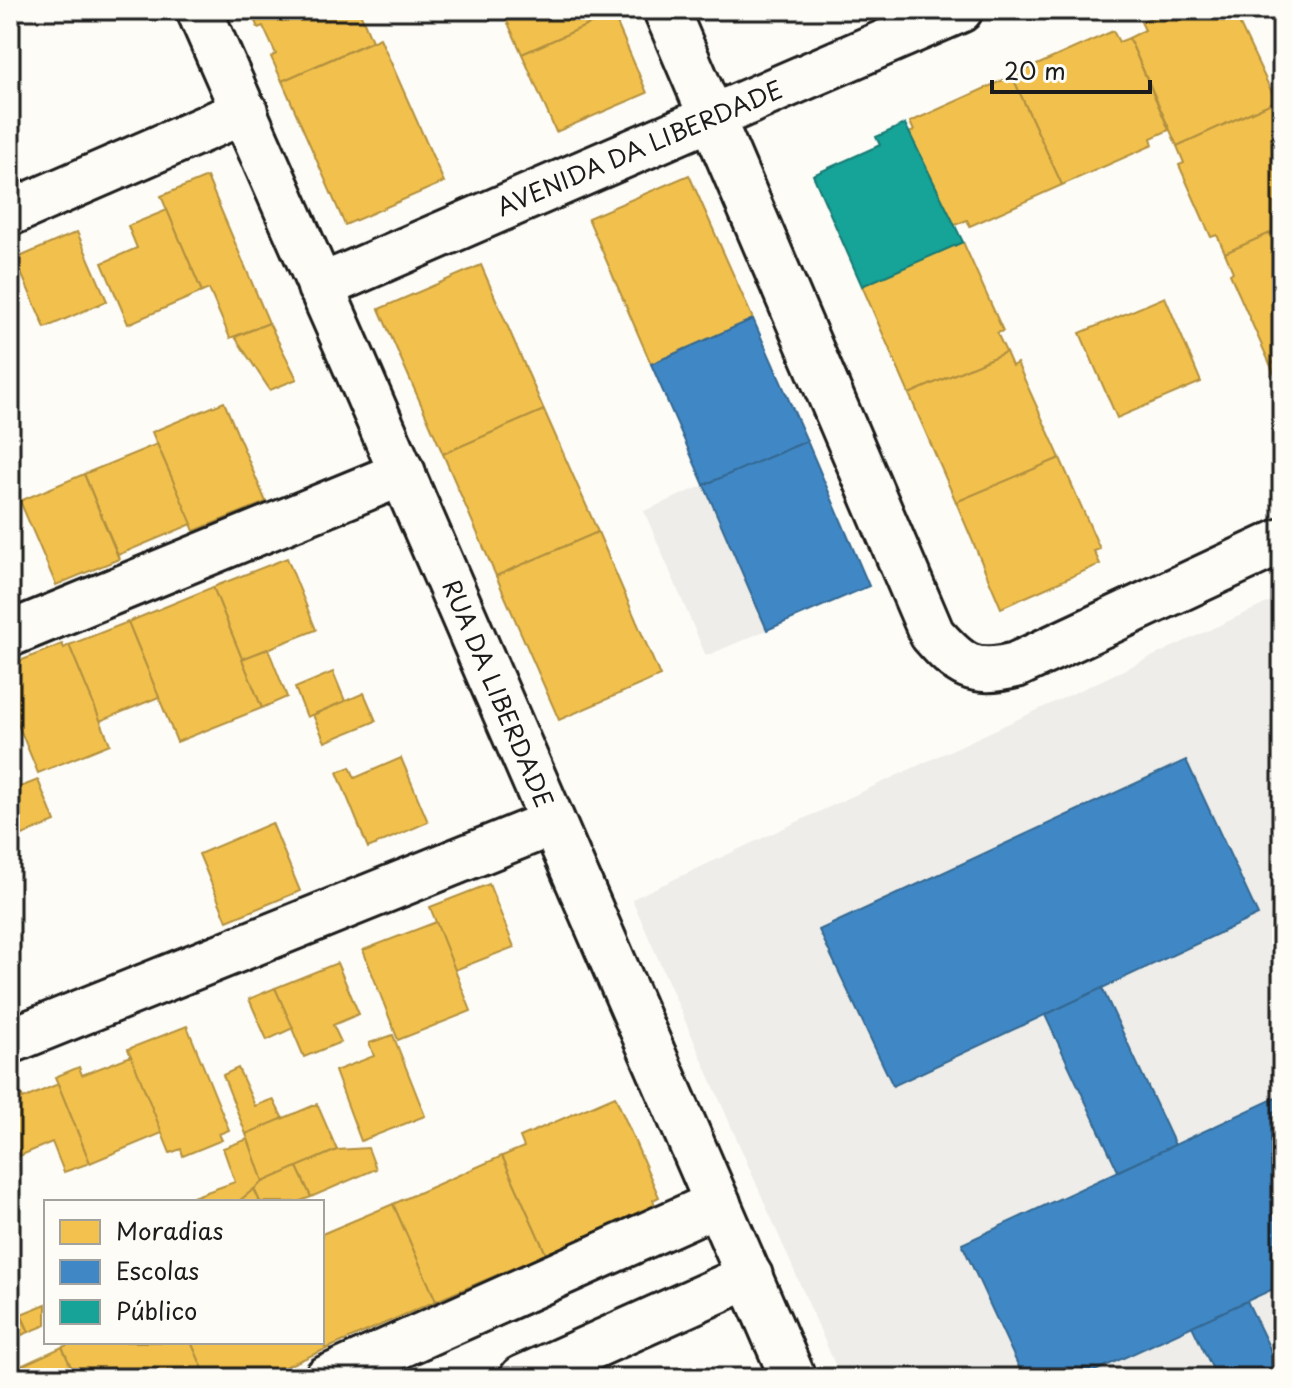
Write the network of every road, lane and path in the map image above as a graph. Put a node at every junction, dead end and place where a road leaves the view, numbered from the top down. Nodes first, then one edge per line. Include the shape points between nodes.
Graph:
1 (199, 10) edge
2 (666, 10) edge
3 (960, 10) edge
4 (908, 20) edge
5 (245, 111) junction
6 (712, 118) junction
7 (10, 213) edge
8 (320, 287) junction
9 (403, 473) junction
10 (1282, 541) edge
11 (10, 634) edge
12 (552, 823) junction
13 (10, 1041) edge
14 (718, 1203) junction
15 (750, 1276) junction
16 (327, 1378) edge
17 (522, 1378) edge
18 (793, 1378) edge

1 - 5 street, RUA DA LIBERDADE
2 - 6 street
3 - 4 street, AVENIDA DA LIBERDADE
4 - 6 street, AVENIDA DA LIBERDADE
5 - 7 street
5 - 8 street, RUA DA LIBERDADE
6 - 8 street, AVENIDA DA LIBERDADE
6 - 10 street via 932,634 948,654 981,669 1016,665
8 - 9 street, RUA DA LIBERDADE
9 - 11 street
9 - 12 street, RUA DA LIBERDADE
12 - 13 street
12 - 14 street, RUA DA LIBERDADE
14 - 15 street, RUA DA LIBERDADE
14 - 16 street
15 - 17 street
15 - 18 street, RUA DA LIBERDADE

